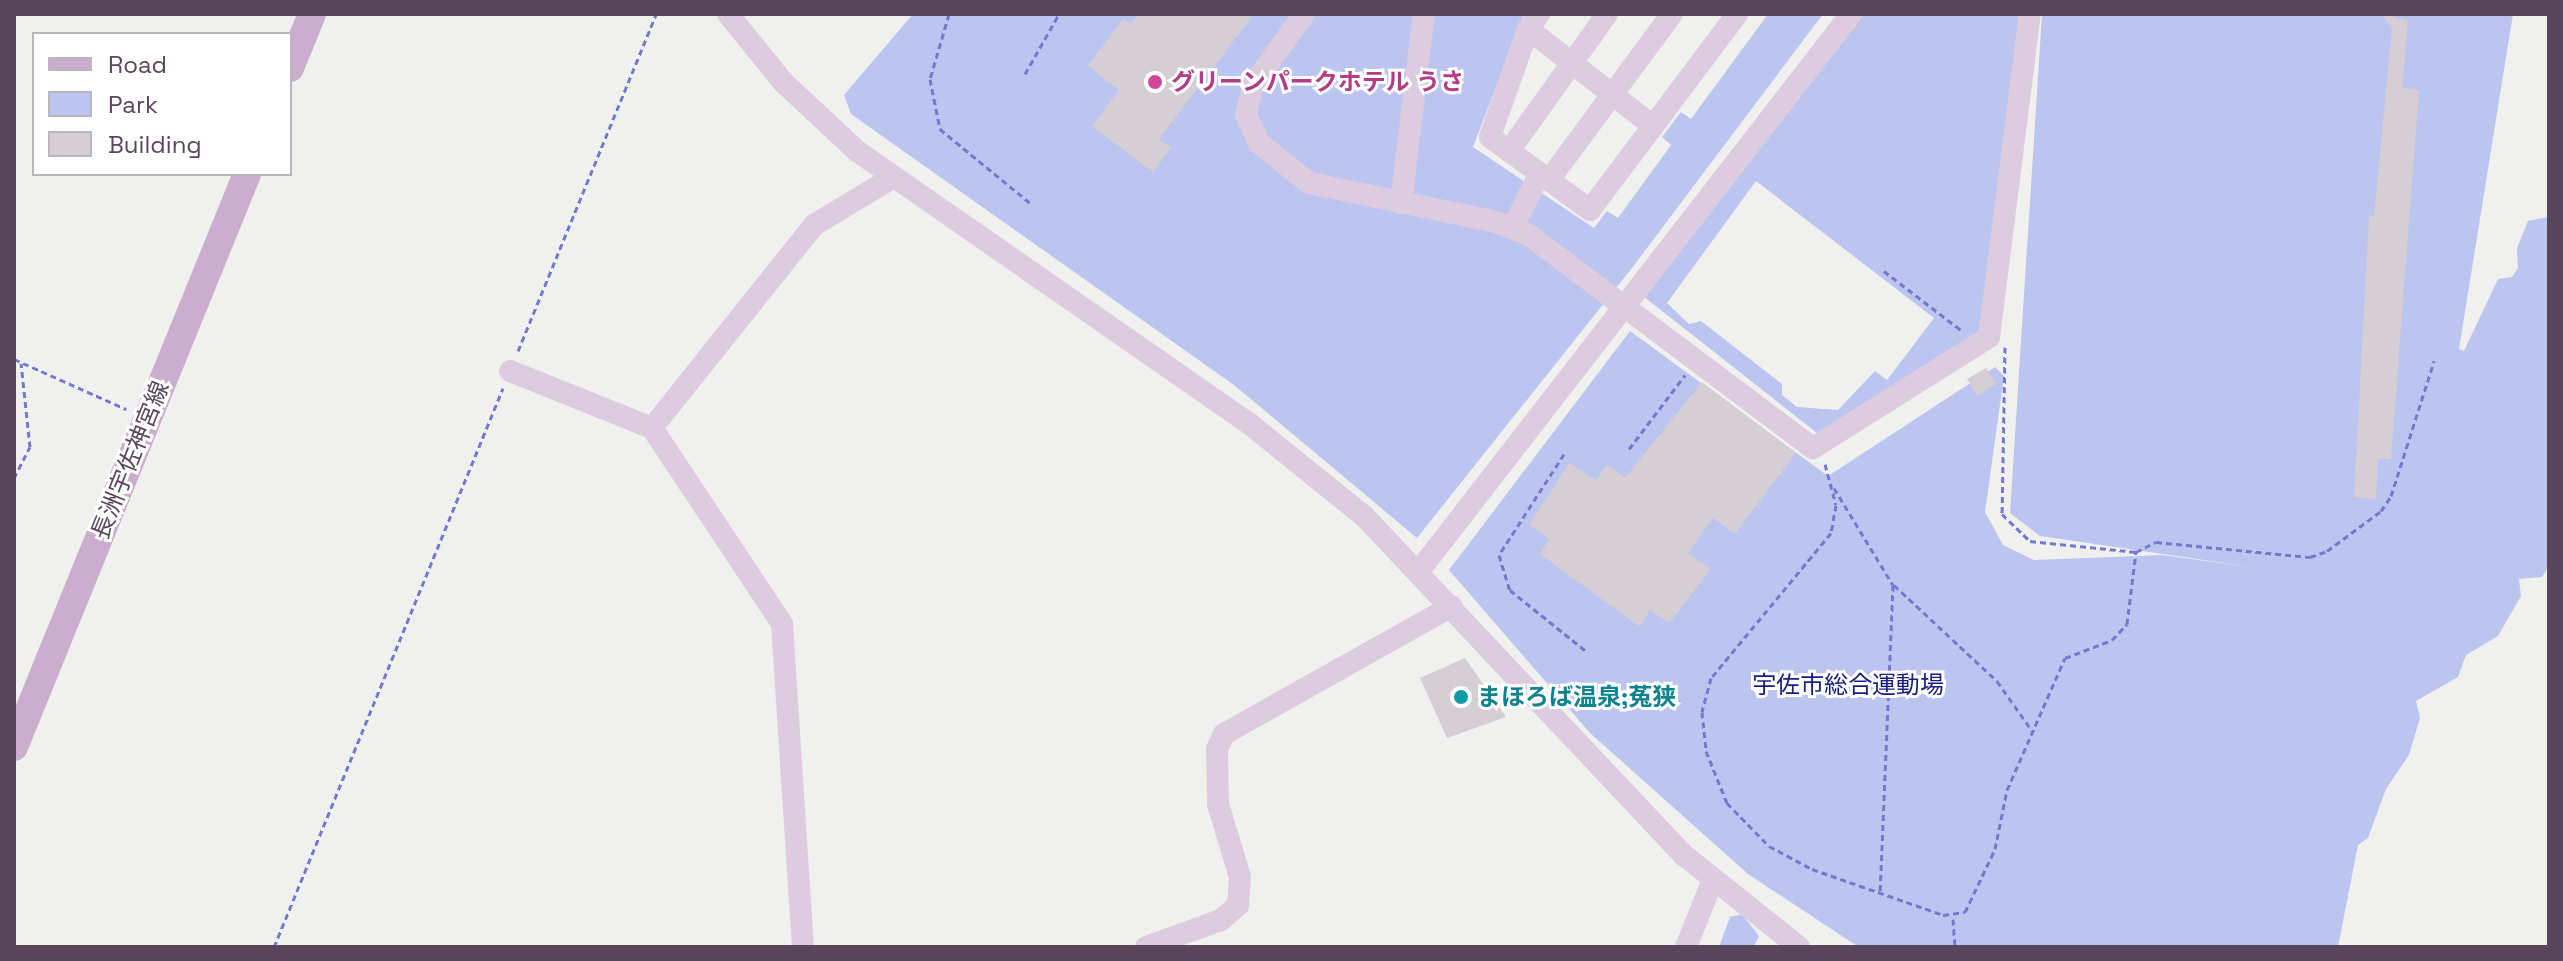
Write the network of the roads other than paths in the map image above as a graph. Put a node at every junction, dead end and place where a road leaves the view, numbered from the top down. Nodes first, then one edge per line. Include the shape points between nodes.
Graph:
1 (312, 14) edge
2 (728, 14) edge
3 (1304, 14) edge
4 (1424, 14) edge
5 (1607, 14) edge
6 (1672, 14) edge
7 (1737, 14) edge
8 (1851, 14) edge
9 (2030, 14) edge
10 (1534, 22) edge
11 (292, 63) edge
12 (1572, 63) junction
13 (1613, 94) junction
14 (1653, 126) junction
15 (1509, 151) junction
16 (246, 176) edge
17 (1545, 177) junction
18 (892, 178) junction
19 (1401, 203) junction
20 (1513, 227) junction
21 (1623, 304) junction
22 (510, 371) road end
23 (652, 428) junction
24 (1419, 571) junction
25 (1452, 606) junction
26 (14, 747) edge
27 (1712, 882) junction
28 (803, 947) edge
29 (1146, 947) edge
30 (1686, 947) edge
31 (1799, 947) edge

1 - 11 main road
2 - 18 street via 806,105
3 - 19 street via 1253,85 1246,115 1251,130 1309,183
4 - 19 street
5 - 12 street
6 - 13 street
7 - 14 street
8 - 21 street
9 - 21 street via 1981,345 1821,447 1796,438
10 - 12 street
10 - 15 street via 1490,137
12 - 13 street
12 - 15 street
13 - 14 street
13 - 17 street
14 - 17 street via 1590,210
15 - 17 street
16 - 26 main road, 長洲宇佐神宮線
17 - 20 street
18 - 23 street via 805,235
18 - 24 street via 1277,444
19 - 20 street
20 - 21 street
21 - 24 street
22 - 23 street
23 - 28 street via 788,638
24 - 25 street
25 - 27 street
25 - 29 street via 1224,734 1217,749 1218,804 1240,877 1238,905 1221,920
27 - 30 street
27 - 31 street

